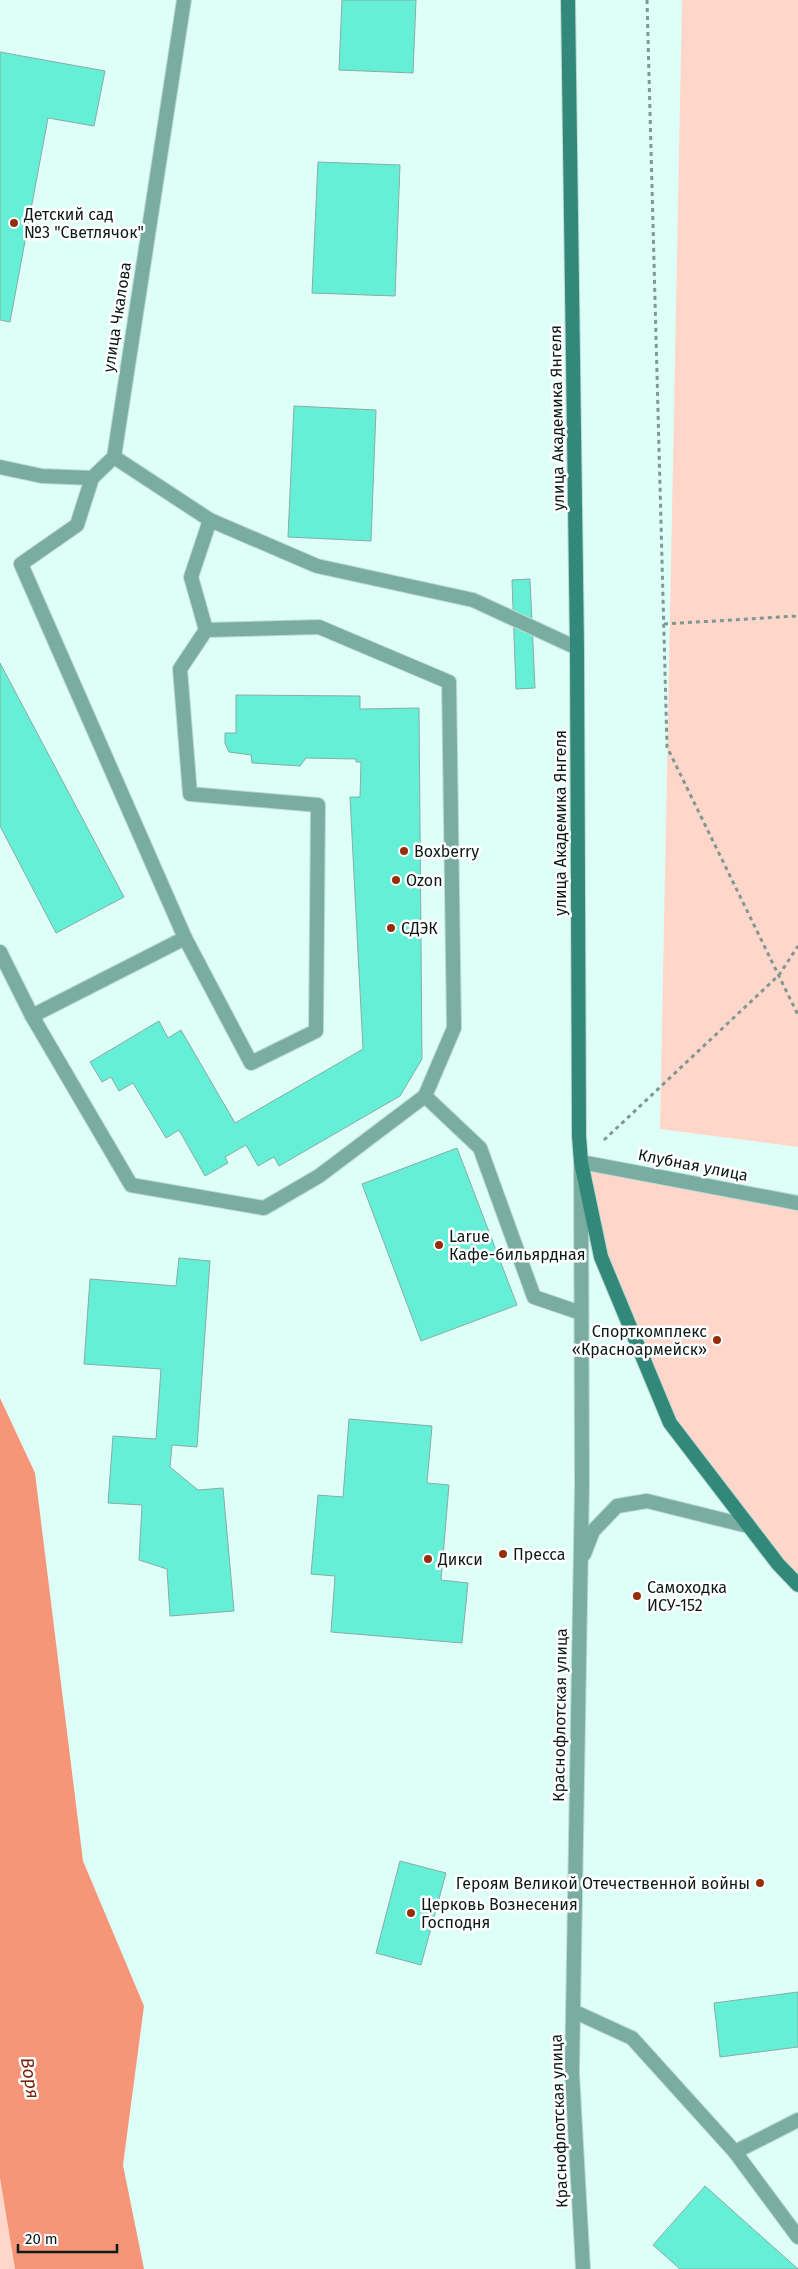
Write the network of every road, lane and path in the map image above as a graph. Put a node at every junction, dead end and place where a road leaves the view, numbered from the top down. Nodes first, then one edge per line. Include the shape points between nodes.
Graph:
1 (184, 0) edge
2 (568, 0) edge
3 (646, 0) edge
4 (114, 457) junction
5 (0, 467) edge
6 (92, 478) junction
7 (210, 520) junction
8 (798, 616) edge
9 (664, 624) junction
10 (206, 630) junction
11 (578, 648) junction
12 (185, 938) junction
13 (798, 946) edge
14 (0, 952) edge
15 (779, 975) junction
16 (798, 1014) edge
17 (32, 1016) junction
18 (425, 1096) junction
19 (581, 1162) junction
20 (798, 1203) edge
21 (581, 1313) junction
22 (748, 1526) junction
23 (580, 1562) junction
24 (798, 1585) edge
25 (573, 2011) junction
26 (798, 2120) edge
27 (735, 2152) junction
28 (798, 2237) edge
29 (583, 2269) edge

1 - 4 street, улица Чкалова
2 - 11 main road, улица Академика Янгеля
3 - 9 path
4 - 6 street
4 - 7 street
5 - 6 street via 42,476
6 - 12 street via 77,525 21,564
7 - 10 street via 191,577
7 - 11 street via 317,566 473,600
8 - 9 path
9 - 15 path via 668,747
10 - 12 street via 180,669 190,794 318,804 316,1031 251,1063
10 - 18 street via 319,627 448,682 454,1028
11 - 19 main road, улица Академика Янгеля
12 - 17 street
13 - 15 path
14 - 17 street
15 - 16 path
15 - 19 path
17 - 18 street via 131,1185 264,1208 319,1176
18 - 21 street via 480,1148 534,1297
19 - 20 street, Клубная улица
19 - 21 street, Краснофлотская улица
19 - 22 main road, улица Академика Янгеля via 601,1257 670,1423
21 - 23 street, Краснофлотская улица
22 - 23 street via 648,1501 617,1506 593,1531
22 - 24 main road, улица Академика Янгеля
23 - 25 street, Краснофлотская улица
25 - 27 street via 632,2038
25 - 29 street, Краснофлотская улица via 572,2073
26 - 27 street
27 - 28 street

